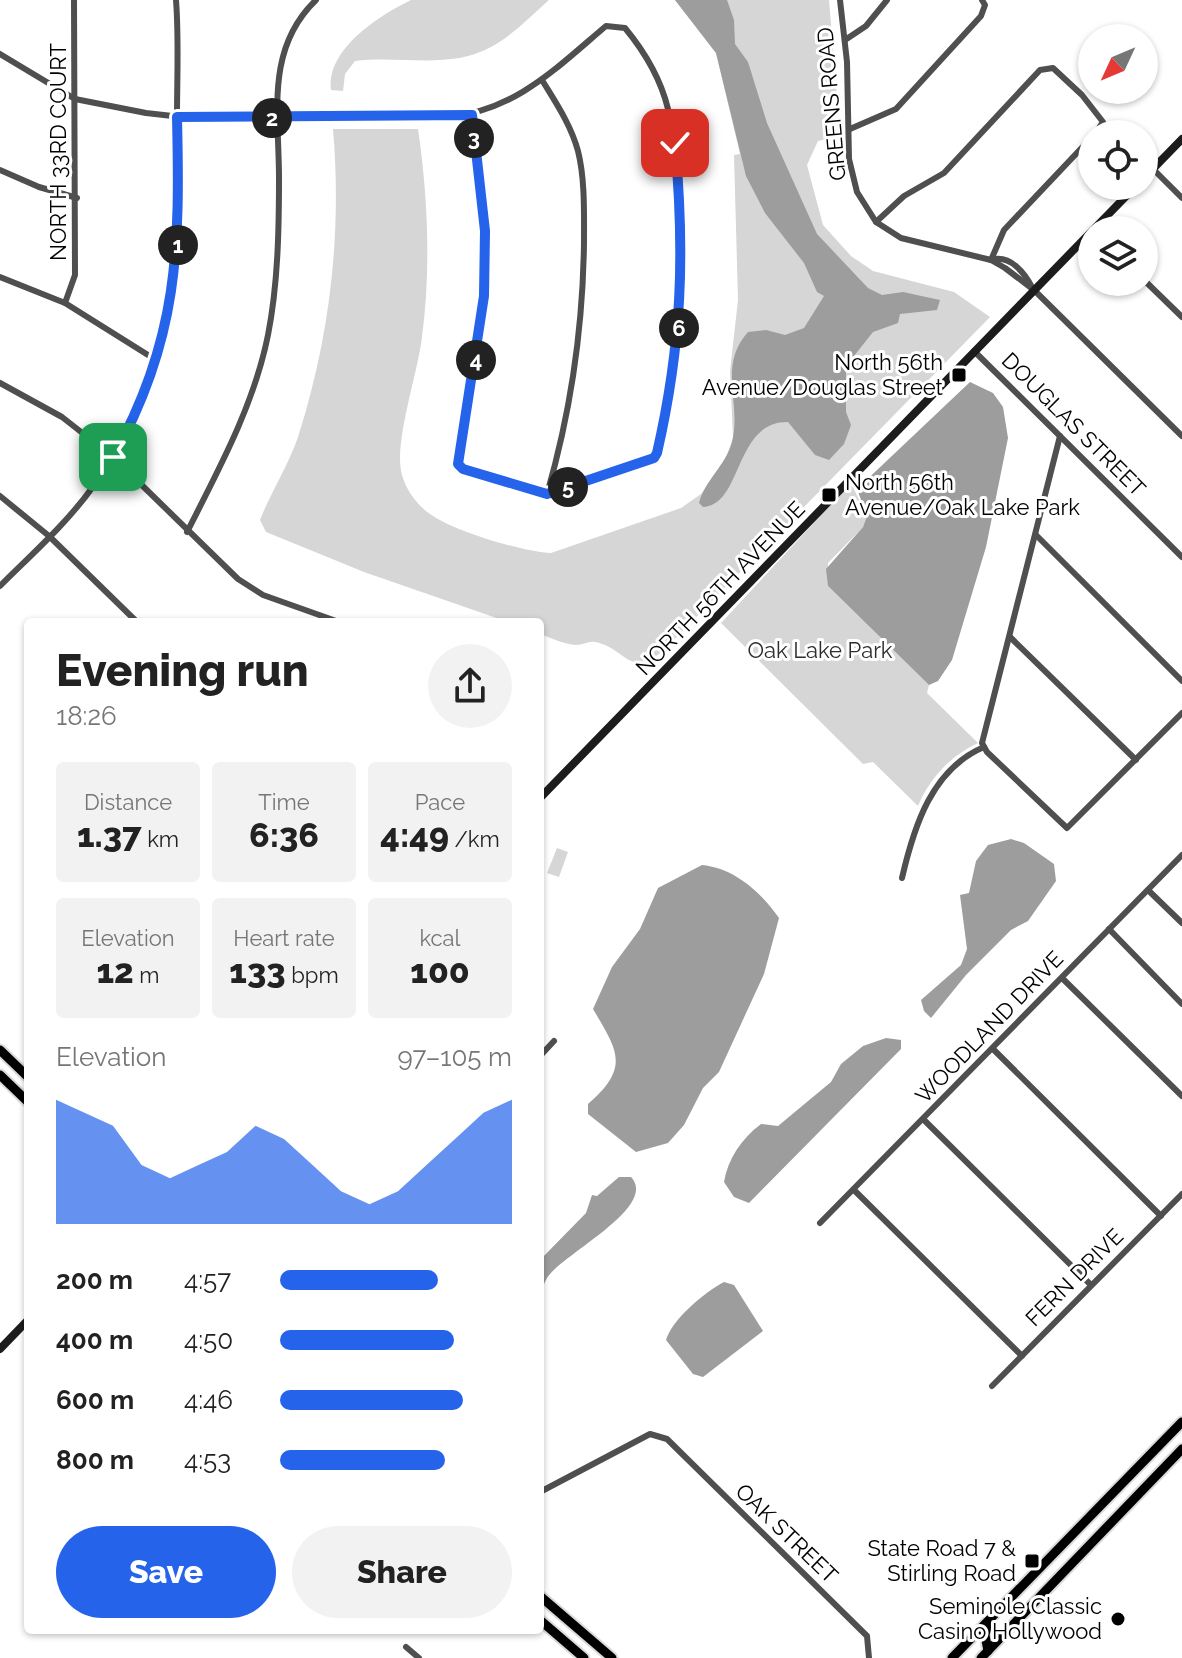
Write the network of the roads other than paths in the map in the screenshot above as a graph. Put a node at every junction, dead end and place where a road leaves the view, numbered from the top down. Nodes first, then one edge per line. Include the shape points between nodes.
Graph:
1 (74, 0) edge
2 (176, 0) edge
3 (316, 0) edge
4 (840, 0) edge
5 (887, 0) edge
6 (982, 0) edge
7 (845, 40) junction
8 (0, 54) edge
9 (542, 80) junction
10 (75, 99) junction
11 (472, 115) junction
12 (177, 117) junction
13 (276, 118) junction
14 (1101, 120) edge
15 (850, 129) junction
16 (1182, 139) edge
17 (1078, 152) edge
18 (1158, 164) edge
19 (0, 170) edge
20 (1158, 174) edge
21 (77, 198) junction
22 (1182, 198) edge
23 (1122, 200) edge
24 (1107, 216) edge
25 (876, 222) junction
26 (1078, 245) edge
27 (991, 260) junction
28 (0, 277) edge
29 (1034, 290) junction
30 (1158, 294) edge
31 (65, 303) junction
32 (1182, 317) edge
33 (974, 351) junction
34 (156, 360) junction
35 (0, 383) edge
36 (1060, 436) junction
37 (1182, 436) edge
38 (113, 457) junction
39 (547, 494) junction
40 (0, 496) edge
41 (187, 532) junction
42 (49, 536) junction
43 (1037, 536) junction
44 (1182, 557) edge
45 (0, 586) edge
46 (133, 618) edge
47 (320, 618) edge
48 (1010, 637) junction
49 (1182, 681) edge
50 (1182, 713) edge
51 (983, 745) junction
52 (1136, 760) junction
53 (544, 794) edge
54 (1182, 855) edge
55 (902, 878) dead end
56 (1148, 890) junction
57 (1182, 923) edge
58 (1109, 929) junction
59 (1062, 978) junction
60 (1182, 1004) edge
61 (554, 1041) dead end
62 (993, 1049) junction
63 (0, 1050) edge
64 (544, 1052) edge
65 (24, 1073) edge
66 (0, 1075) edge
67 (23, 1093) edge
68 (1182, 1096) edge
69 (923, 1119) junction
70 (854, 1190) junction
71 (1182, 1194) edge
72 (1161, 1216) junction
73 (820, 1223) dead end
74 (1091, 1285) junction
75 (24, 1324) edge
76 (0, 1349) edge
77 (1022, 1356) junction
78 (992, 1386) dead end
79 (1182, 1422) edge
80 (1182, 1449) edge
81 (544, 1490) edge
82 (1111, 1495) junction
83 (1114, 1518) junction
84 (544, 1599) edge
85 (989, 1620) junction
86 (544, 1623) edge
87 (406, 1647) dead end
88 (985, 1654) edge
89 (419, 1658) edge
90 (584, 1658) edge
91 (612, 1658) edge
92 (869, 1658) edge
93 (952, 1658) edge

1 - 10 street, NORTH 33RD COURT
2 - 12 street
3 - 13 street via 291,31 283,52
4 - 7 street, GREENS ROAD
5 - 7 street via 866,26
6 - 15 street via 981,16 896,109
7 - 15 street, GREENS ROAD
8 - 10 street
9 - 11 street via 507,103
9 - 39 street via 565,116 578,151 584,205 578,349
9 - 39 street via 606,26 618,25 636,42 667,105 681,205 675,366 654,458
10 - 12 street
10 - 21 street, NORTH 33RD COURT
11 - 13 street
11 - 39 street via 485,231 484,296 458,464
12 - 13 street
12 - 34 street via 176,270
13 - 41 street via 276,272 268,336 249,402
14 - 25 street via 1053,68 1040,70 944,173 904,196
15 - 25 street, GREENS ROAD via 849,159 857,192
16 - 18 street
17 - 27 street via 1004,230
19 - 21 street
20 - 22 street
21 - 31 street, NORTH 33RD COURT via 75,275
23 - 24 street, NORTH 56TH AVENUE
25 - 27 street via 901,238
26 - 29 street, NORTH 56TH AVENUE
27 - 29 street via 1010,268
28 - 31 street
29 - 33 street, NORTH 56TH AVENUE
29 - 37 street
30 - 32 street
31 - 34 street
33 - 36 street, DOUGLAS STREET
33 - 53 street, NORTH 56TH AVENUE
34 - 38 street
35 - 38 street via 62,417
36 - 43 street
36 - 44 street, DOUGLAS STREET
38 - 41 street
38 - 42 street
40 - 42 street
41 - 47 street via 238,579
42 - 45 street
42 - 46 street
43 - 48 street
43 - 49 street
48 - 51 street
48 - 52 street
50 - 52 street
51 - 52 street via 1067,828
51 - 55 street via 964,755 927,798
54 - 56 street, WOODLAND DRIVE
56 - 57 street
56 - 58 street, WOODLAND DRIVE
58 - 59 street, WOODLAND DRIVE
58 - 60 street
59 - 62 street, WOODLAND DRIVE
59 - 68 street
61 - 64 street
62 - 69 street, WOODLAND DRIVE
62 - 72 street
63 - 65 main road
66 - 67 main road
69 - 70 street, WOODLAND DRIVE
69 - 74 street
70 - 73 street, WOODLAND DRIVE
70 - 77 street
71 - 72 street, FERN DRIVE
72 - 74 street, FERN DRIVE
74 - 77 street, FERN DRIVE
75 - 76 street
77 - 78 street, FERN DRIVE
79 - 82 main road
80 - 83 main road
81 - 92 street, OAK STREET via 650,1434 667,1439 867,1636
82 - 83 main road via 1108,1514
82 - 85 main road
83 - 88 main road
84 - 91 main road
85 - 88 main road
85 - 93 main road
86 - 90 main road
87 - 89 street

